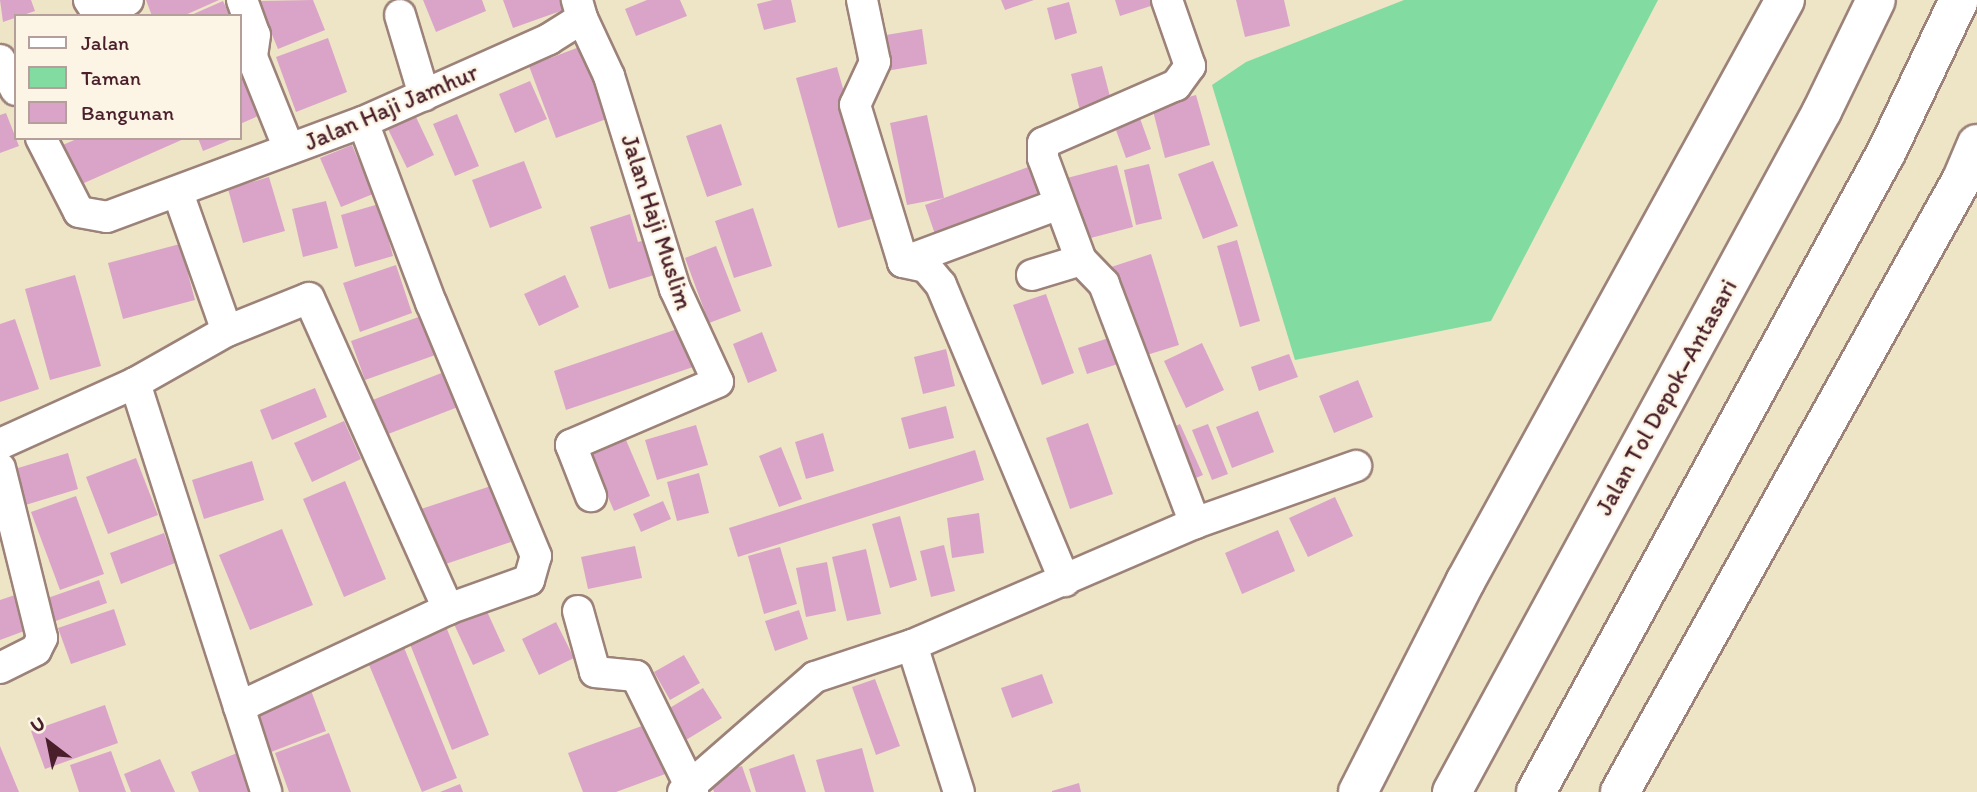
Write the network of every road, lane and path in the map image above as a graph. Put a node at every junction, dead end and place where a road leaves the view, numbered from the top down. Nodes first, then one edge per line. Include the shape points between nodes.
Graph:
1 (89, 0) edge
2 (128, 0) edge
3 (242, 0) edge
4 (862, 0) edge
5 (1167, 0) edge
6 (1785, 0) edge
7 (1876, 0) edge
8 (1959, 0) edge
9 (580, 9) edge
10 (401, 15) dead end
11 (0, 60) edge
12 (14, 86) edge
13 (424, 95) junction
14 (363, 122) junction
15 (42, 140) edge
16 (1977, 144) edge
17 (289, 149) junction
18 (178, 193) junction
19 (1059, 204) junction
20 (1081, 260) junction
21 (903, 262) junction
22 (1032, 275) dead end
23 (227, 331) junction
24 (135, 383) junction
25 (0, 444) edge
26 (1356, 466) dead end
27 (0, 468) edge
28 (591, 496) dead end
29 (1195, 523) junction
30 (1065, 581) junction
31 (448, 609) junction
32 (578, 611) dead end
33 (912, 645) junction
34 (0, 667) edge
35 (239, 707) junction
36 (689, 790) edge
37 (266, 792) edge
38 (959, 792) edge
39 (1357, 792) edge
40 (1452, 792) edge
41 (1536, 792) edge
42 (1620, 792) edge

1 - 2 street via 98,14
3 - 17 street via 255,36 252,57
4 - 21 street via 875,62 855,105
5 - 19 street via 1189,66 1176,85 1043,143 1043,158
6 - 39 highway via 1465,582
7 - 40 highway, Jalan Tol Depok–Antasari via 1822,111
8 - 41 highway via 1887,151
9 - 13 street, Jalan Haji Jamhur via 550,39
9 - 28 street, Jalan Haji Muslim via 610,76 675,289 718,382 571,445
10 - 13 street
11 - 12 street
13 - 14 street, Jalan Haji Jamhur
14 - 17 street, Jalan Haji Jamhur
14 - 31 street via 431,303 536,556 528,580
15 - 18 street, Jalan Haji Jamhur via 79,212 107,217
16 - 42 highway via 1962,179
17 - 18 street, Jalan Haji Jamhur
18 - 23 street
19 - 20 street
19 - 21 street
20 - 22 street
20 - 29 street via 1104,284
21 - 30 street via 926,267 941,285
23 - 24 street
23 - 31 street via 309,298
24 - 25 street
24 - 35 street
26 - 29 street
27 - 34 street via 42,638 36,650
29 - 30 street
30 - 33 street
31 - 35 street
32 - 36 street via 595,672 636,676
33 - 36 street via 815,677
33 - 38 street
35 - 37 street

